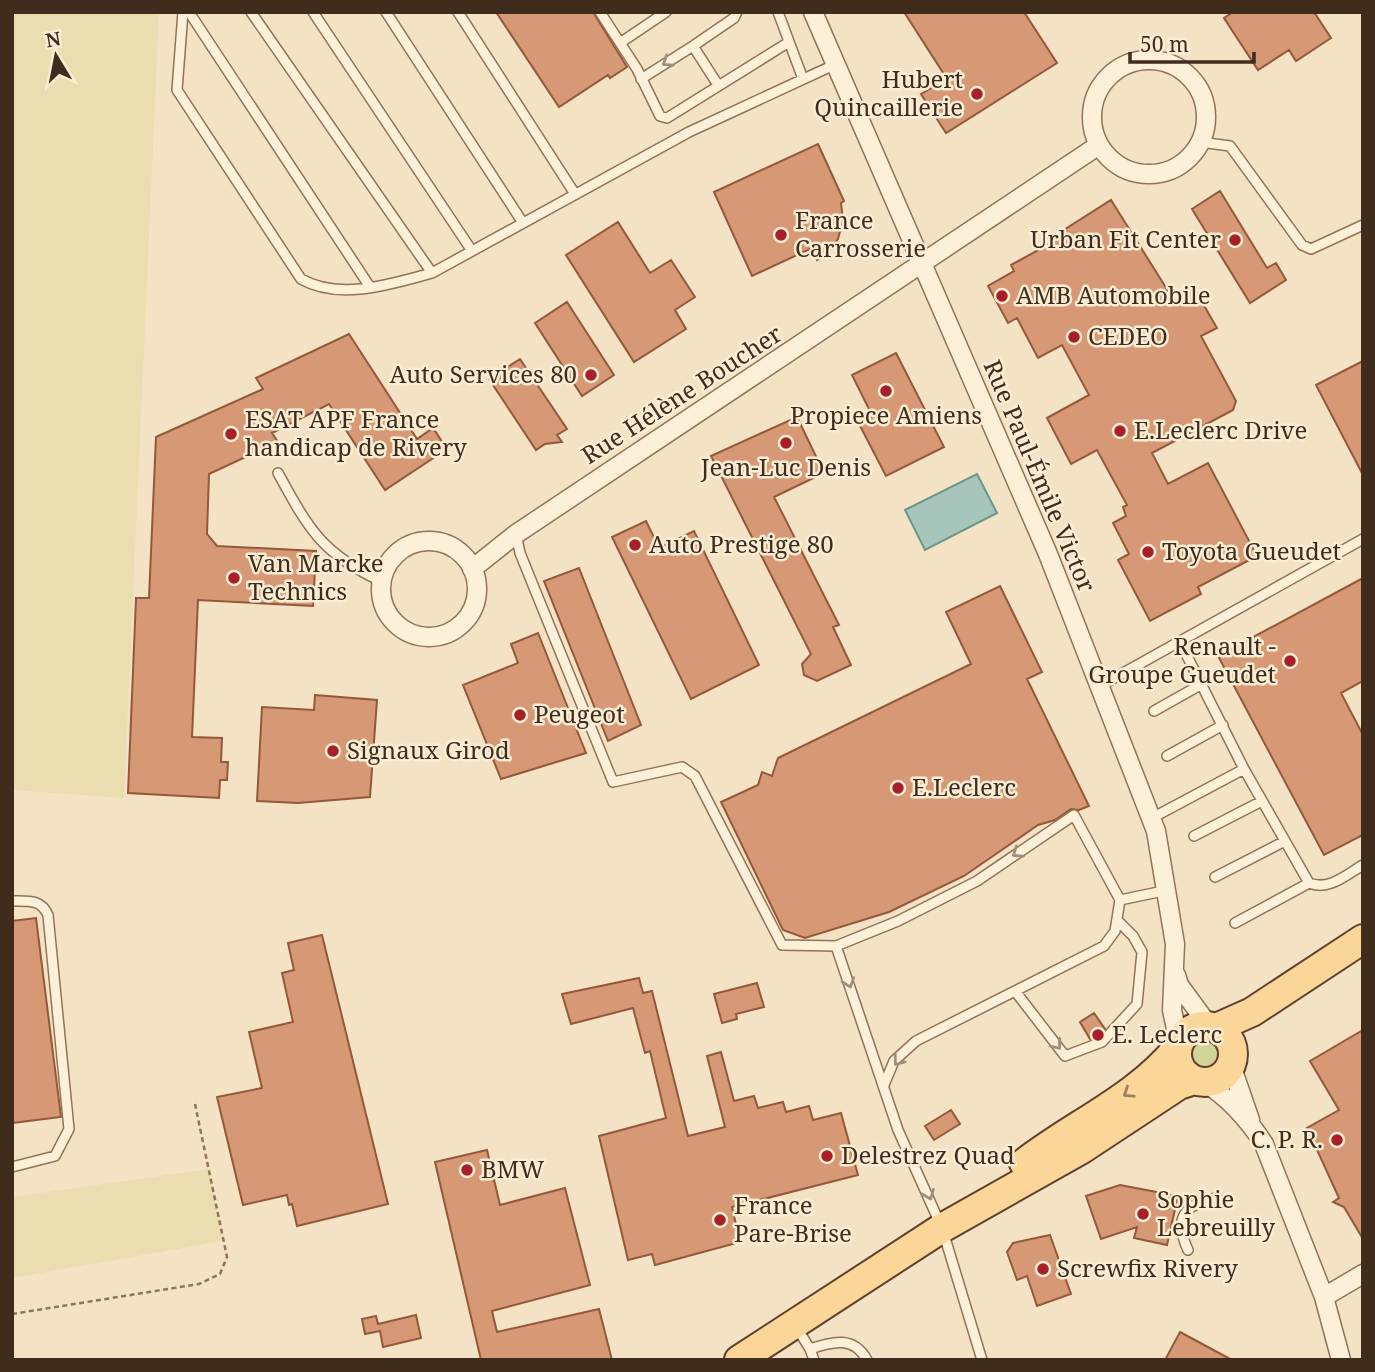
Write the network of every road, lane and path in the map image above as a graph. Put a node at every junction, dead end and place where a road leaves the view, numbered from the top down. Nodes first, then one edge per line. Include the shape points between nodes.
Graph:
1 (183, 12) edge
2 (189, 12) edge
3 (251, 12) edge
4 (313, 12) edge
5 (386, 12) edge
6 (458, 12) edge
7 (600, 12) edge
8 (666, 12) edge
9 (737, 12) edge
10 (778, 12) edge
11 (813, 12) edge
12 (789, 42) junction
13 (620, 43) junction
14 (693, 46) junction
15 (836, 64) junction
16 (642, 79) junction
17 (803, 79) junction
18 (718, 85) junction
19 (1200, 142) junction
20 (1099, 145) junction
21 (575, 194) junction
22 (523, 223) junction
23 (1363, 225) edge
24 (471, 251) junction
25 (923, 266) junction
26 (432, 273) junction
27 (370, 287) junction
28 (278, 473) dead end
29 (516, 534) junction
30 (1363, 539) edge
31 (472, 569) junction
32 (381, 581) junction
33 (1181, 642) junction
34 (1202, 684) junction
35 (1100, 686) junction
36 (1154, 711) dead end
37 (1223, 725) junction
38 (1167, 756) dead end
39 (1244, 769) junction
40 (1262, 801) junction
41 (1152, 818) junction
42 (1194, 836) dead end
43 (1284, 841) junction
44 (1363, 865) edge
45 (1215, 877) dead end
46 (1309, 883) junction
47 (1168, 890) junction
48 (1119, 900) junction
49 (12, 901) edge
50 (1117, 920) junction
51 (1235, 923) dead end
52 (1363, 939) edge
53 (836, 946) junction
54 (1363, 960) edge
55 (1175, 971) junction
56 (1015, 991) junction
57 (1213, 1027) junction
58 (1178, 1045) junction
59 (1233, 1061) junction
60 (1199, 1082) junction
61 (884, 1085) junction
62 (195, 1104) dead end
63 (1251, 1123) junction
64 (12, 1167) edge
65 (1217, 1198) dead end
66 (942, 1228) junction
67 (1188, 1250) dead end
68 (1363, 1274) edge
69 (1324, 1297) junction
70 (12, 1314) edge
71 (794, 1324) junction
72 (810, 1349) junction
73 (739, 1360) edge
74 (814, 1360) edge
75 (867, 1360) edge
76 (982, 1360) edge
77 (1341, 1360) edge

1 - 27 lane via 177,90 301,279 314,287
2 - 27 lane
3 - 26 lane
4 - 24 lane
5 - 22 lane
6 - 21 lane
7 - 13 lane
8 - 13 lane
9 - 14 lane
10 - 12 lane
11 - 15 street, Rue Paul-Émile Victor
12 - 17 lane
12 - 18 lane
13 - 16 lane
14 -> 16 lane
14 - 18 lane
15 - 17 lane
15 - 25 street, Rue Paul-Émile Victor
16 - 18 lane via 660,116 667,118
17 - 21 lane via 689,132
19 - 20 street via 1176,167 1142,174 1110,159
19 - 20 street via 1206,125 1200,90 1174,65 1147,60 1121,67 1097,93 1092,110
19 - 23 lane via 1230,146 1302,245 1311,249
20 - 25 street, Rue Hélène Boucher
21 - 22 lane
22 - 24 lane
24 - 26 lane
25 - 29 street, Rue Hélène Boucher
25 - 35 street, Rue Paul-Émile Victor
26 - 27 lane
28 - 32 lane via 307,526 334,555
29 - 31 street, Rue Hélène Boucher
29 - 53 lane via 613,782 682,767 695,776 782,945
30 - 33 lane
31 - 32 street via 452,548 423,542 396,555
31 - 32 street via 477,585 469,616 457,628 426,638 396,625 386,612
33 - 34 lane
33 - 35 lane
34 - 36 lane
34 - 37 lane
35 - 41 street, Rue Paul-Émile Victor
37 - 38 lane
37 - 39 lane
39 - 40 lane
39 - 41 lane
40 - 42 lane
40 - 43 lane
41 - 47 street, Rue Paul-Émile Victor
43 - 45 lane
43 - 46 lane
44 - 46 lane via 1332,884 1317,887
46 - 51 lane
47 - 48 lane
47 - 55 street, Rue Paul-Émile Victor
48 - 50 lane
48 -> 53 lane via 1074,815 977,881
49 - 64 lane via 35,901 48,915 69,1129 55,1156
50 - 56 lane via 1104,946
56 -> 50 lane via 1065,1056 1102,1042 1137,1004 1142,952
52 - 57 main road via 1252,1012
53 -> 61 lane
54 - 59 main road via 1255,1031
55 - 57 street, Rue Paul-Émile Victor via 1179,985
55 - 58 street, Rue Paul-Émile Victor via 1172,1010
56 -> 61 lane via 916,1041 894,1062
57 - 58 main road via 1191,1029
57 - 59 main road via 1230,1039
58 - 60 main road via 1178,1063
58 -> 66 main road via 1163,1066 1137,1087 1036,1154
59 - 60 main road via 1220,1078
59 - 63 street
60 - 63 street via 1218,1091
60 - 66 main road via 1179,1085 1082,1149
61 -> 66 lane via 898,1130
62 - 70 path via 227,1257 220,1274 199,1284
63 - 69 street via 1287,1196
65 - 67 lane via 1195,1202 1184,1213 1182,1236
66 - 71 main road
66 - 76 lane
68 - 69 street
69 - 77 street
71 - 72 lane
71 - 73 main road
72 - 74 lane
72 - 75 lane via 850,1342

